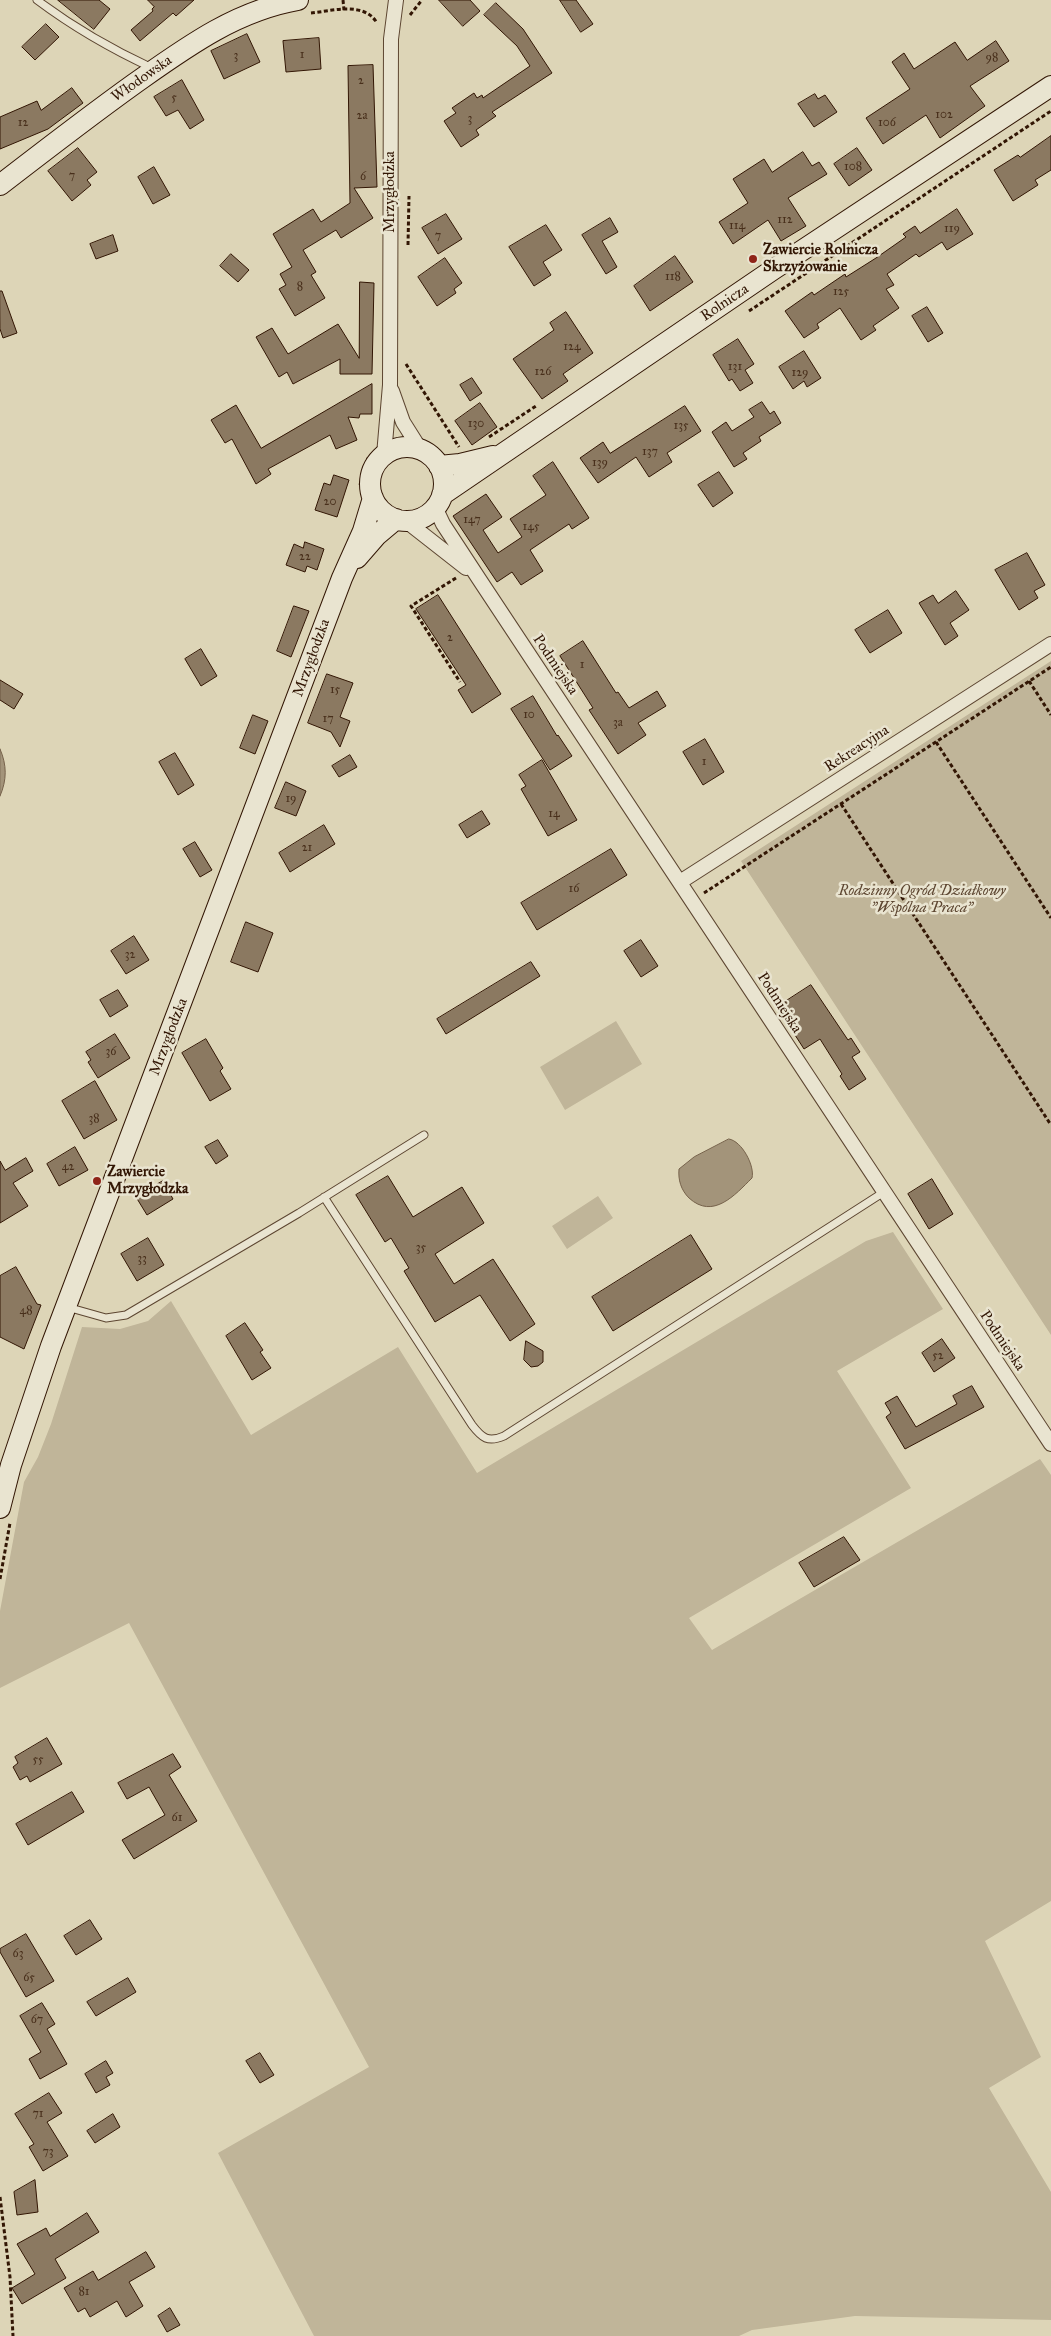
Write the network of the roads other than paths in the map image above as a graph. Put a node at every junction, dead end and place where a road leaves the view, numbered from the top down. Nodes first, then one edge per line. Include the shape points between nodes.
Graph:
1 (37, 0) edge
2 (396, 0) edge
3 (303, 7) edge
4 (155, 69) junction
5 (1051, 86) edge
6 (0, 185) edge
7 (390, 385) junction
8 (420, 449) junction
9 (377, 452) junction
10 (500, 455) junction
11 (439, 466) junction
12 (365, 496) junction
13 (439, 501) junction
14 (401, 520) junction
15 (347, 569) junction
16 (479, 579) junction
17 (1051, 644) edge
18 (680, 882) junction
19 (424, 1135) dead end
20 (884, 1192) junction
21 (324, 1197) junction
22 (66, 1307) junction
23 (1051, 1444) edge
24 (0, 1508) edge

1 - 4 lane via 114,50
2 - 7 street, Mrzygłodzka via 391,39
3 - 4 street, Włodowska via 266,8 224,24
4 - 6 street, Włodowska
5 - 10 street, Rolnicza
7 - 8 street, Mrzygłodzka via 403,422
7 - 9 street, Mrzygłodzka
8 - 9 street
8 - 11 street
9 - 12 street via 370,489
10 - 11 street, Rolnicza
10 - 13 street, Rolnicza
11 - 13 street via 444,485
12 - 14 street via 382,511
12 - 15 street, Mrzygłodzka
13 - 14 street via 428,514
13 - 16 street, Podmiejska via 443,524
14 - 15 street, Mrzygłodzka via 377,535
14 - 16 street, Podmiejska via 423,532
15 - 22 street, Mrzygłodzka
16 - 18 street, Podmiejska
17 - 18 street, Rekreacyjna
18 - 20 street, Podmiejska
19 - 21 lane
20 - 21 lane via 494,1441 480,1436 472,1426
20 - 23 street, Podmiejska
21 - 22 lane via 126,1315 106,1318
22 - 24 street, Mrzygłodzka via 30,1407

